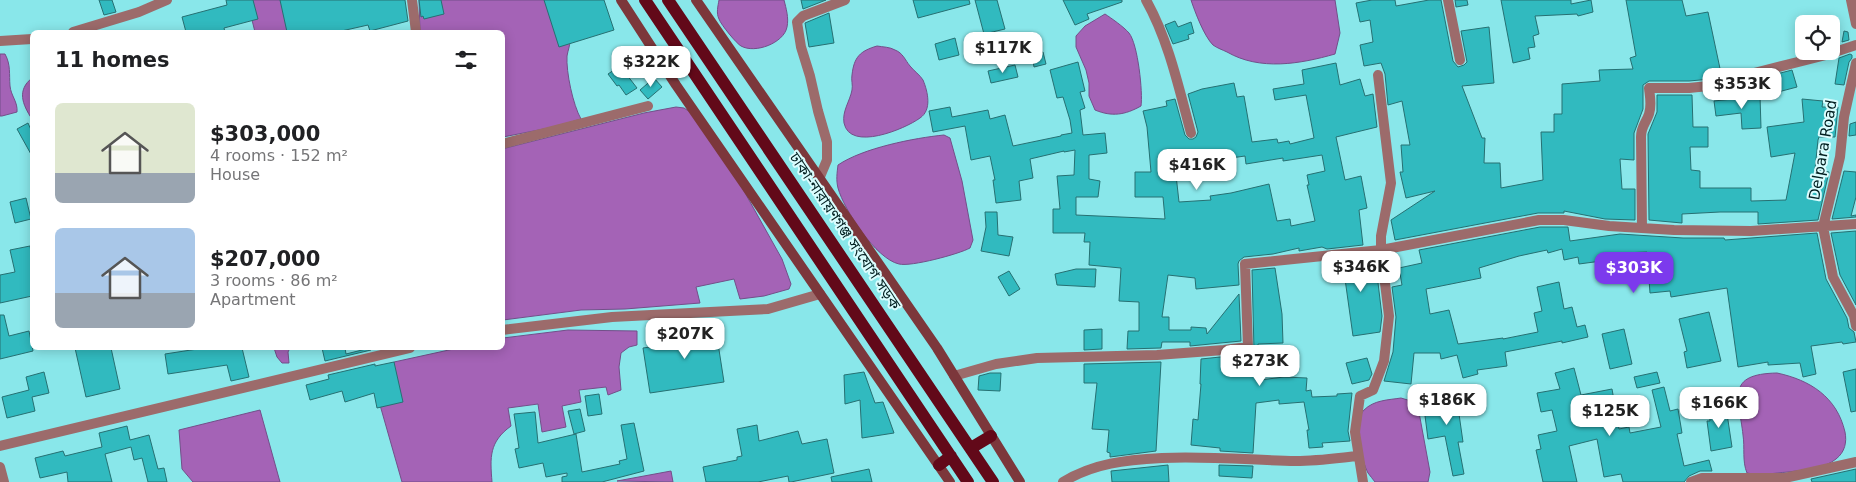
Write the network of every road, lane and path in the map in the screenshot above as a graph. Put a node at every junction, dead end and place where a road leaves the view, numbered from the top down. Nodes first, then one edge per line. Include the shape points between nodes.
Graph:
1 (167, 0) edge
2 (412, 0) edge
3 (621, 0) edge
4 (645, 0) edge
5 (668, 0) edge
6 (696, 0) edge
7 (845, 0) edge
8 (1146, 0) edge
9 (1448, 0) edge
10 (1852, 0) edge
11 (1856, 24) edge
12 (81, 30) edge
13 (416, 30) edge
14 (30, 39) edge
15 (0, 42) edge
16 (1856, 45) edge
17 (1460, 60) dead end
18 (1856, 63) edge
19 (1378, 75) dead end
20 (648, 106) dead end
21 (1190, 134) dead end
22 (505, 143) edge
23 (819, 179) junction
24 (1856, 224) edge
25 (1823, 227) junction
26 (1642, 228) junction
27 (1381, 250) junction
28 (820, 294) junction
29 (1856, 326) edge
30 (505, 330) edge
31 (401, 350) edge
32 (954, 376) junction
33 (991, 436) junction
34 (0, 446) edge
35 (971, 448) junction
36 (951, 456) junction
37 (1358, 456) junction
38 (1856, 462) edge
39 (940, 465) junction
40 (0, 467) edge
41 (4, 482) edge
42 (950, 482) edge
43 (968, 482) edge
44 (993, 482) edge
45 (1020, 482) edge
46 (1063, 482) edge
47 (1363, 482) edge
48 (1691, 482) edge

1 - 12 street via 109,23
2 - 13 street
3 - 28 street
4 - 36 main road
5 - 35 main road, ঢাকা-নারায়ণগঞ্জ সংযোগ সড়ক
6 - 23 street
7 - 23 street via 803,16 797,22 827,142 827,160
8 - 21 street via 1165,43
9 - 17 street
10 - 11 street
14 - 15 street
16 - 26 street via 1754,73 1737,83 1650,88 1651,106 1640,138
18 - 25 street, Delpara Road via 1844,116 1840,156
19 - 27 street via 1391,183
20 - 22 street
23 - 32 street
24 - 25 street
25 - 26 street via 1751,231
25 - 29 street, Delpara Road via 1833,277
26 - 27 street via 1539,220
27 - 32 street via 1245,264 1248,346 1157,355 1037,358 996,364
27 - 37 street via 1389,316 1384,361 1373,390 1360,396 1355,432
28 - 30 street via 768,309 612,317
28 - 39 street
31 - 34 street
32 - 33 street
33 - 35 main road
33 - 45 street
35 - 44 main road, ঢাকা-নারায়ণগঞ্জ সংযোগ সড়ক
36 - 39 main road
36 - 43 main road
37 - 46 street via 1298,461 1199,456 1119,461 1095,466
37 - 47 street
38 - 48 street via 1785,478 1702,478
39 - 42 street
40 - 41 street

